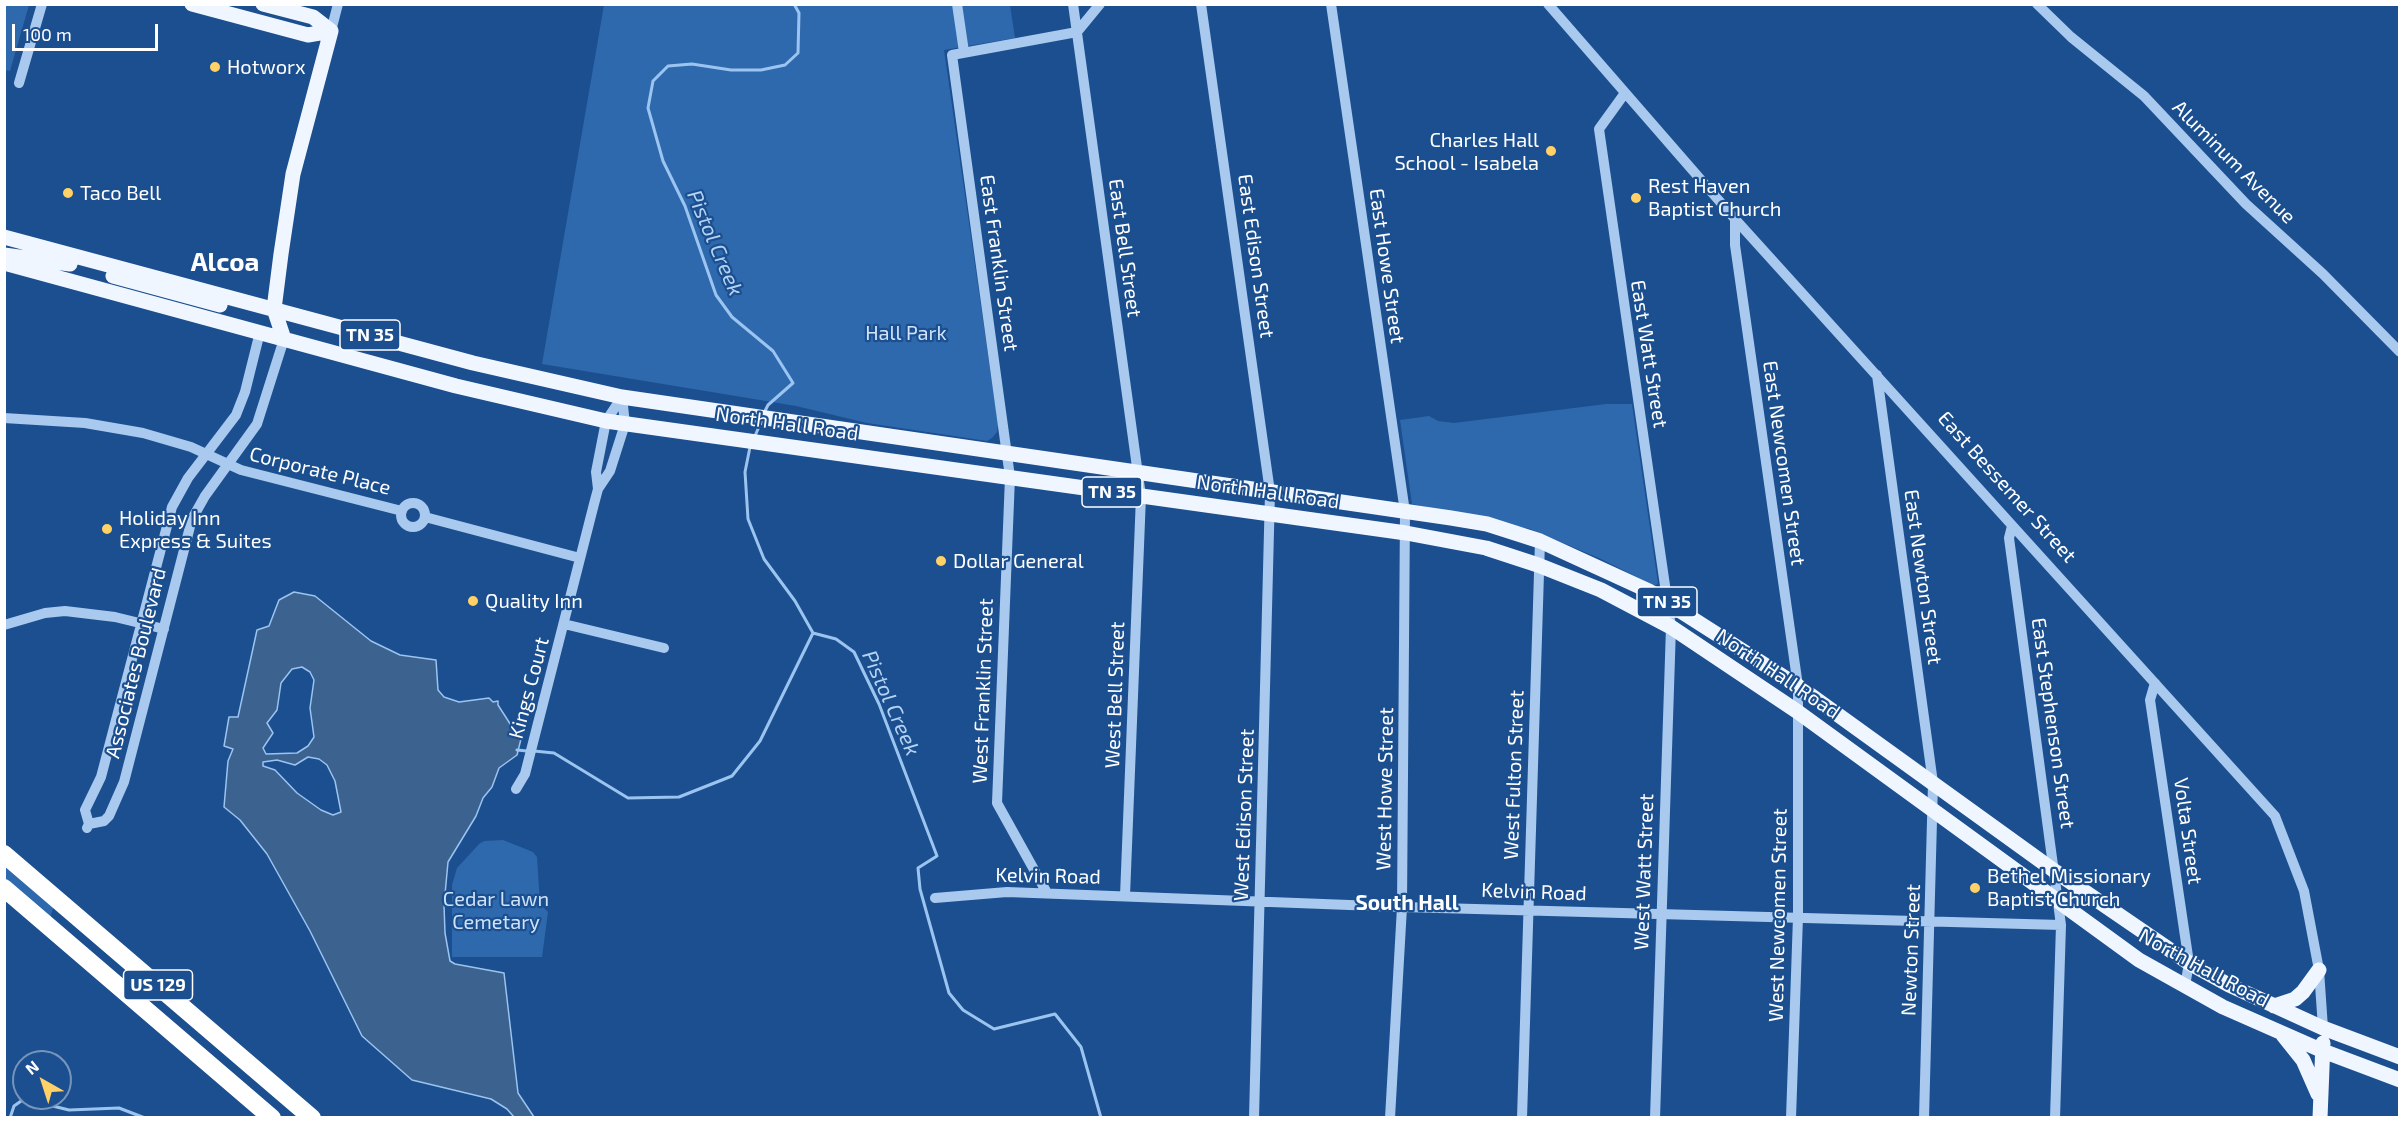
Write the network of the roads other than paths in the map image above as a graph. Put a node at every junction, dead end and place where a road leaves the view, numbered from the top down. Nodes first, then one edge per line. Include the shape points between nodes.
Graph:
1 (42, 4) edge
2 (192, 4) edge
3 (263, 4) edge
4 (338, 4) edge
5 (957, 4) edge
6 (1073, 4) edge
7 (1101, 4) edge
8 (1201, 4) edge
9 (1330, 4) edge
10 (1548, 4) edge
11 (2037, 4) edge
12 (331, 31) junction
13 (1077, 32) junction
14 (964, 52) junction
15 (19, 83) dead end
16 (1625, 93) junction
17 (1736, 219) junction
18 (4, 237) edge
19 (4, 255) edge
20 (4, 263) edge
21 (274, 309) junction
22 (260, 332) junction
23 (284, 339) junction
24 (2400, 352) edge
25 (1877, 375) junction
26 (622, 397) junction
27 (4, 418) edge
28 (606, 421) junction
29 (625, 424) junction
30 (1006, 453) junction
31 (207, 455) junction
32 (228, 465) junction
33 (1137, 473) junction
34 (1010, 477) junction
35 (598, 489) junction
36 (1270, 492) junction
37 (1141, 496) junction
38 (402, 511) junction
39 (1406, 512) junction
40 (1271, 514) junction
41 (425, 518) junction
42 (2012, 526) junction
43 (1406, 533) junction
44 (1540, 541) junction
45 (580, 558) junction
46 (1538, 565) junction
47 (1667, 602) junction
48 (141, 623) junction
49 (4, 624) edge
50 (564, 624) junction
51 (1671, 627) junction
52 (164, 629) junction
53 (664, 648) dead end
54 (2155, 683) junction
55 (1798, 686) junction
56 (1798, 712) junction
57 (1933, 783) junction
58 (516, 789) dead end
59 (1932, 807) junction
60 (4, 854) edge
61 (2056, 872) junction
62 (4, 888) edge
63 (1047, 893) junction
64 (1125, 896) junction
65 (935, 898) dead end
66 (1260, 902) junction
67 (2059, 904) junction
68 (1402, 907) junction
69 (1528, 910) junction
70 (1660, 915) junction
71 (1798, 917) junction
72 (1930, 922) junction
73 (2061, 925) junction
74 (2188, 963) junction
75 (2319, 970) junction
76 (2185, 986) junction
77 (2274, 1006) junction
78 (2323, 1028) junction
79 (2279, 1030) junction
80 (2323, 1051) junction
81 (2400, 1057) edge
82 (2400, 1080) edge
83 (2320, 1098) junction
84 (272, 1118) edge
85 (312, 1118) edge
86 (1254, 1118) edge
87 (1390, 1118) edge
88 (1522, 1118) edge
89 (1655, 1118) edge
90 (1791, 1118) edge
91 (1924, 1118) edge
92 (2055, 1118) edge
93 (2320, 1118) edge

1 - 15 street
2 - 12 main road via 308,35
3 - 12 main road via 313,17
4 - 12 street
5 - 14 street
6 - 13 street, East Bell Street
7 - 13 street
8 - 36 street, East Edison Street
9 - 39 street, East Howe Street
10 - 16 street, East Bessemer Street
11 - 24 street, Aluminum Avenue via 2144,96 2246,204
12 - 21 main road via 293,174
13 - 14 street
13 - 33 street, East Bell Street
14 - 30 street, East Franklin Street via 952,54
16 - 17 street, East Bessemer Street
16 - 47 street, East Watt Street via 1599,129
17 - 25 street, East Bessemer Street
17 - 55 street, East Newcomen Street via 1735,245
18 - 21 main road, North Hall Road / TN 35
19 - 21 main road via 75,266 249,313 263,314
20 - 22 main road, North Hall Road / TN 35
21 - 22 main road
21 - 23 main road
21 - 26 main road, North Hall Road / TN 35 via 473,363
22 - 23 main road, North Hall Road / TN 35
22 - 31 street, Associates Boulevard via 236,415
23 - 28 main road, North Hall Road / TN 35 via 456,386
23 - 32 street, Associates Boulevard via 257,424
25 - 42 street, East Bessemer Street
25 - 57 street, East Newton Street
26 - 28 street, Kings Court
26 - 29 street, Kings Court
26 - 30 main road, North Hall Road / TN 35
27 - 31 street, Corporate Place via 121,428
28 - 29 main road, North Hall Road / TN 35
28 - 35 street, Kings Court via 596,472
29 - 34 main road, North Hall Road / TN 35
29 - 35 street, Kings Court via 610,471
30 - 33 main road, North Hall Road / TN 35
30 - 34 street, East Franklin Street
31 - 32 street, Corporate Place
31 - 48 street, Associates Boulevard via 172,507
32 - 38 street, Corporate Place
32 - 52 street, Associates Boulevard via 192,519
33 - 36 main road, North Hall Road / TN 35
33 - 37 street, East Bell Street
34 - 37 main road, North Hall Road / TN 35
34 - 63 street, West Franklin Street via 997,803
35 - 45 street, Kings Court
36 - 39 main road, North Hall Road / TN 35
36 - 40 street, East Edison Street
37 - 40 main road, North Hall Road / TN 35
37 - 64 street, West Bell Street
38 - 41 street, Corporate Place via 415,504 422,507
38 - 41 street, Corporate Place via 402,519 411,527
39 - 43 street, East Howe Street
39 - 44 main road, North Hall Road / TN 35 via 1487,524
40 - 43 main road, North Hall Road / TN 35
40 - 66 street, West Edison Street
41 - 45 street, Corporate Place
42 - 54 street, East Bessemer Street
42 - 61 street, East Stephenson Street via 2009,538
43 - 46 main road, North Hall Road / TN 35 via 1486,548
43 - 68 street, West Howe Street
44 - 46 street, West Fulton Street
44 - 47 main road, North Hall Road / TN 35 via 1620,576
45 - 50 street, Kings Court
46 - 51 main road, North Hall Road / TN 35 via 1601,590
46 - 69 street, West Fulton Street
47 - 51 street, East Watt Street
47 - 55 main road, North Hall Road / TN 35
48 - 49 street via 65,611
48 - 52 street
48 - 52 street, Associates Boulevard via 101,777 85,810 88,826 104,821 117,804
50 - 53 street
50 - 58 street, Kings Court via 525,774
51 - 56 main road, North Hall Road / TN 35
51 - 70 street, West Watt Street
54 - 74 street, Volta Street via 2150,700
54 - 75 street, East Bessemer Street via 2274,816 2304,891
55 - 56 street, East Newcomen Street
55 - 57 main road, North Hall Road / TN 35
56 - 59 main road, North Hall Road / TN 35
56 - 71 street, West Newcomen Street
57 - 59 street, Newton Street
57 - 61 main road, North Hall Road / TN 35
59 - 67 main road, North Hall Road / TN 35
59 - 72 street, Newton Street
60 - 85 highway, US 129
61 - 67 street, East Stephenson Street
61 - 74 main road, North Hall Road / TN 35
62 - 84 highway, US 129
63 - 64 street, Kelvin Road
63 - 65 street, Kelvin Road
64 - 66 street, Kelvin Road
66 - 68 street, Kelvin Road
66 - 86 street, West Edison Street
67 - 73 street, East Stephenson Street
67 - 76 main road, North Hall Road / TN 35 via 2139,960
68 - 69 street, Kelvin Road
68 - 87 street, West Howe Street
69 - 70 street, Kelvin Road
69 - 88 street, West Fulton Street
70 - 71 street, Kelvin Road
70 - 89 street, West Watt Street
71 - 72 street, Kelvin Road
71 - 90 street, West Newcomen Street
72 - 73 street, Kelvin Road
72 - 91 street, Newton Street
73 - 92 street, East Stephenson Street
74 - 76 street, Volta Street
74 - 77 main road, North Hall Road / TN 35
75 - 77 main road via 2295,999
75 - 78 street, East Bessemer Street
76 - 79 main road, North Hall Road / TN 35
77 - 78 main road, North Hall Road / TN 35
78 - 80 main road, East Bessemer Street
78 - 81 main road, North Hall Road / TN 35
79 - 80 main road, North Hall Road / TN 35
79 - 83 main road via 2303,1060
80 - 82 main road, North Hall Road / TN 35
80 - 83 main road, East Bessemer Street
83 - 93 main road, East Bessemer Street

